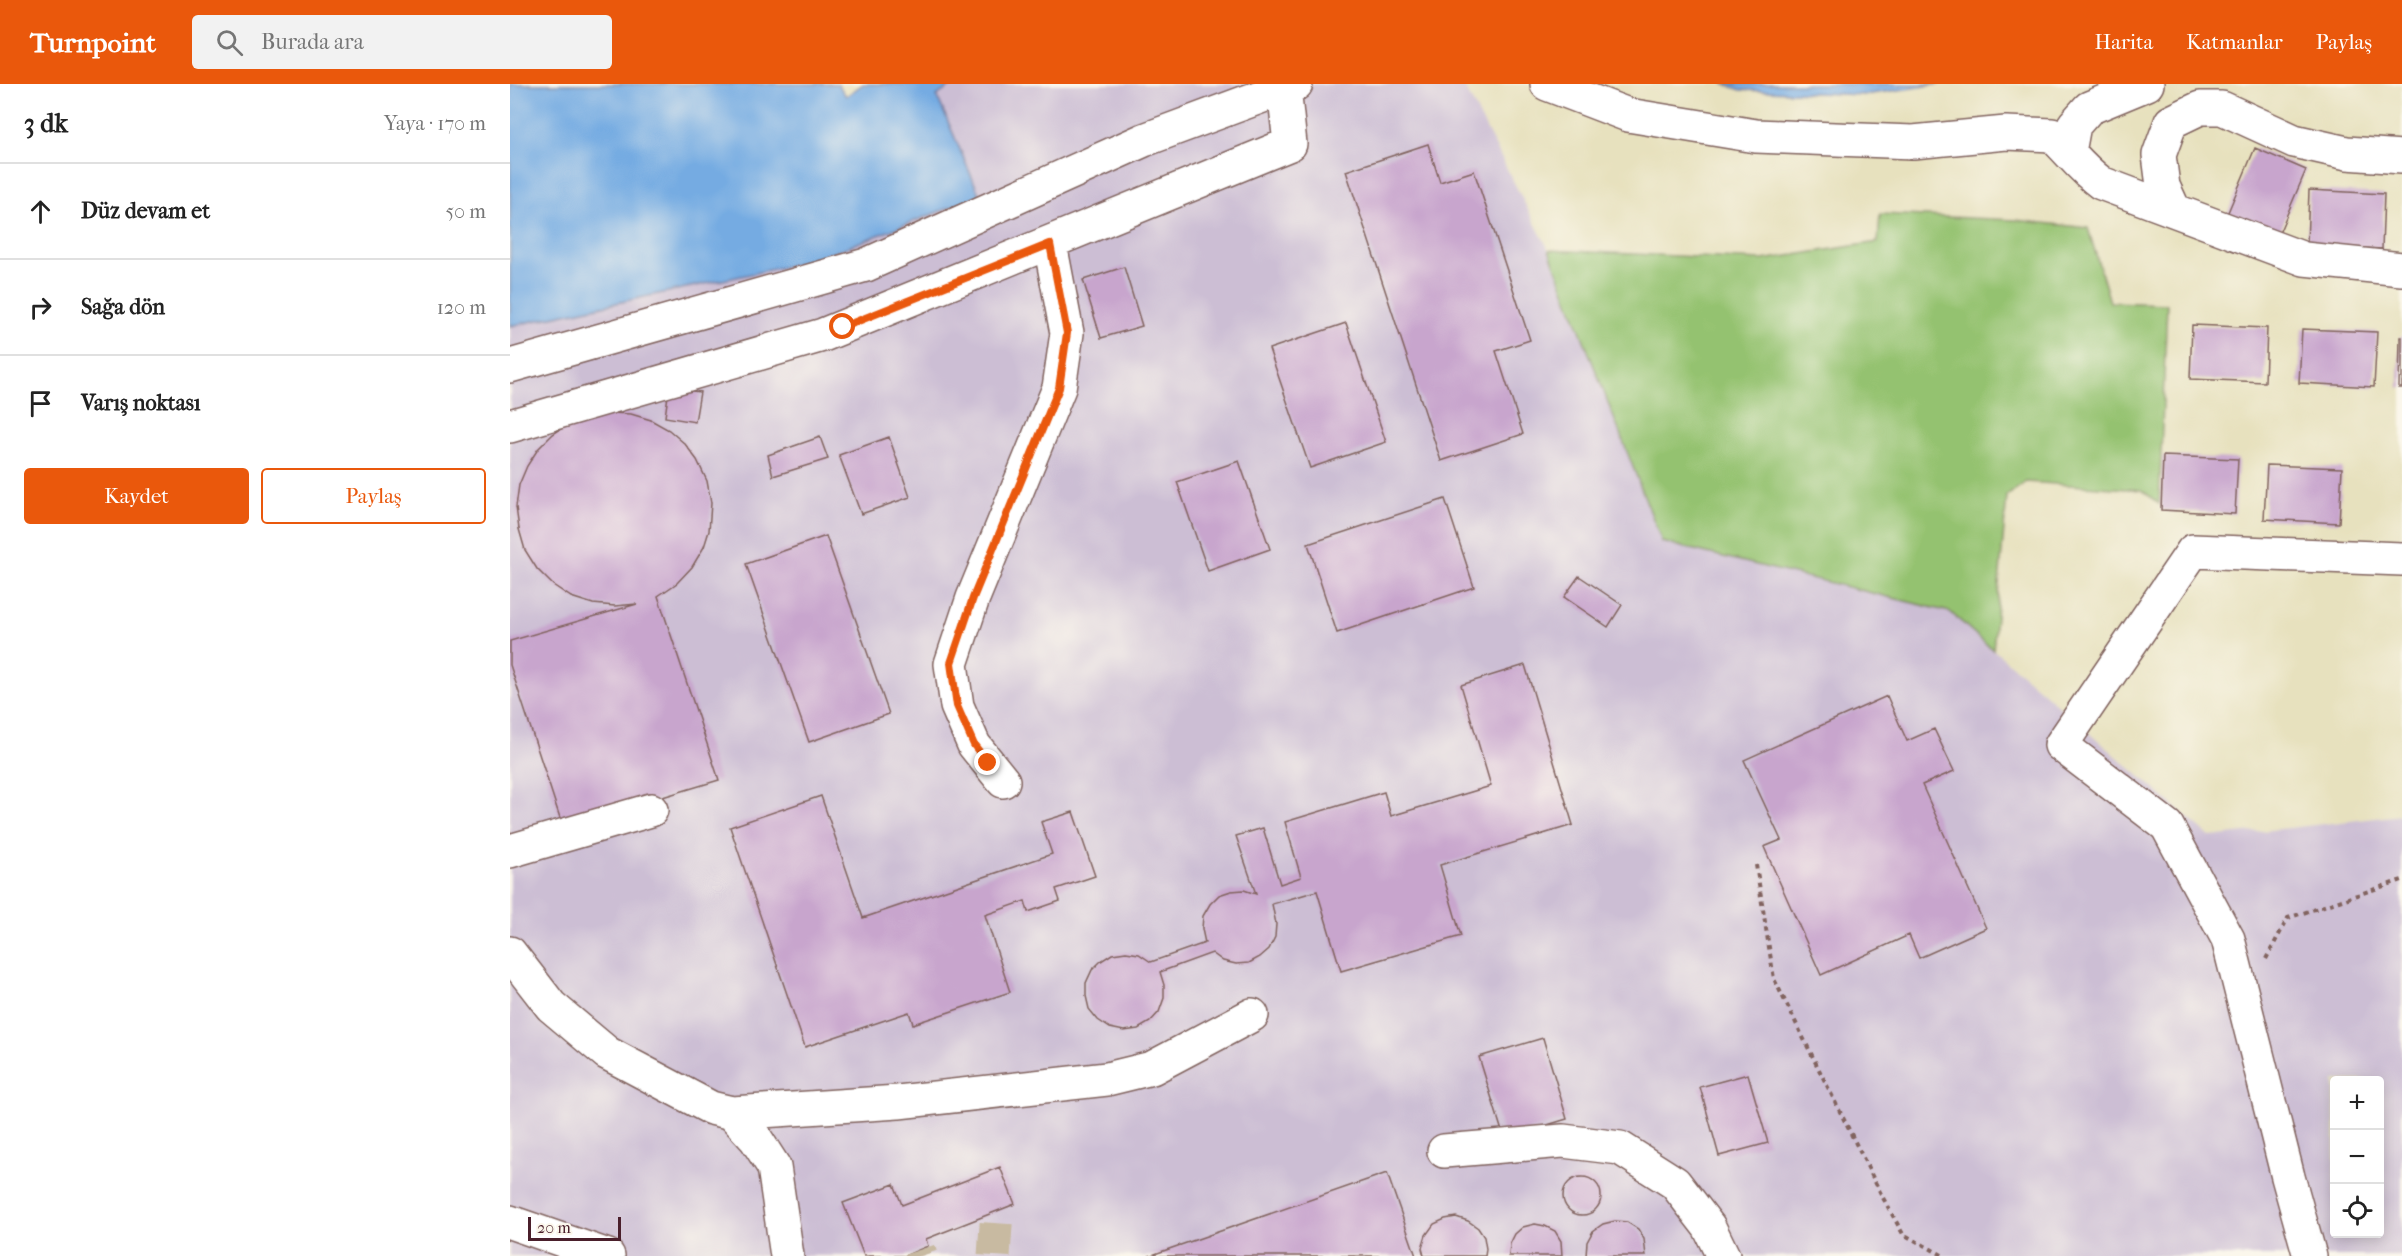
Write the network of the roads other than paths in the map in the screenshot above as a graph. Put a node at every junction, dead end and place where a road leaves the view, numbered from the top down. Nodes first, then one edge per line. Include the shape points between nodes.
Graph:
1 (1547, 84) edge
2 (2146, 84) edge
3 (1290, 86) edge
4 (2065, 137) junction
5 (2159, 155) junction
6 (2402, 157) edge
7 (2122, 190) junction
8 (2174, 210) junction
9 (1050, 244) junction
10 (2402, 269) edge
11 (510, 366) edge
12 (510, 426) edge
13 (2402, 559) edge
14 (1003, 782) dead end
15 (651, 810) dead end
16 (510, 851) edge
17 (510, 953) edge
18 (1252, 1015) dead end
19 (732, 1113) junction
20 (1444, 1151) dead end
21 (510, 1222) edge
22 (608, 1256) edge
23 (787, 1256) edge
24 (1723, 1256) edge
25 (2310, 1256) edge

1 - 4 lane via 1628,116 1756,136 1913,142 2006,133
2 - 4 lane via 2089,108
3 - 9 lane via 1290,144
3 - 11 lane via 1144,140 866,266
4 - 7 lane via 2083,170 2101,183
5 - 6 lane via 2171,122 2199,108 2222,108 2294,141 2347,153
5 - 7 lane via 2147,172
5 - 8 lane via 2163,186
7 - 8 lane
8 - 10 lane via 2304,259
9 - 12 lane via 823,335
9 - 14 lane via 1067,333 1059,388 973,598 951,663 957,706 974,745
13 - 25 lane via 2193,551 2061,745 2167,826 2228,939
15 - 16 lane
17 - 19 lane via 551,1006 607,1053 711,1108
18 - 19 lane via 1152,1068 1107,1079 898,1102
19 - 23 lane via 774,1167
20 - 24 lane via 1563,1141 1620,1148 1675,1183 1709,1227
21 - 22 lane

